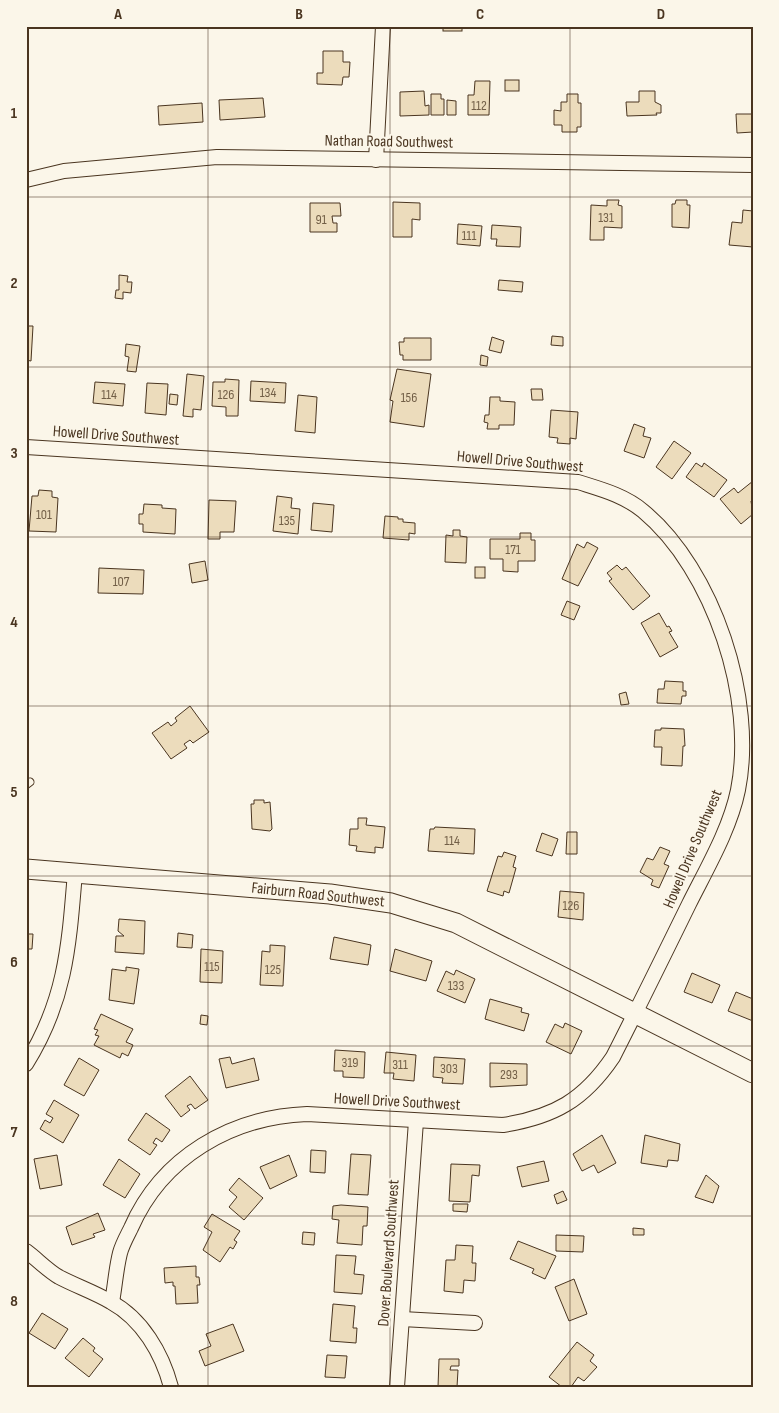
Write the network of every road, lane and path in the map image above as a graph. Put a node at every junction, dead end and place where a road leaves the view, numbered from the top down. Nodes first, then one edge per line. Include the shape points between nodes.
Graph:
1 (383, 26) edge
2 (376, 160) junction
3 (753, 165) edge
4 (26, 180) edge
5 (26, 447) edge
6 (747, 761) edge
7 (26, 869) edge
8 (75, 872) junction
9 (635, 1013) junction
10 (26, 1064) edge
11 (753, 1073) edge
12 (416, 1121) junction
13 (26, 1251) edge
14 (112, 1302) junction
15 (402, 1319) junction
16 (475, 1324) dead end
17 (171, 1387) edge
18 (397, 1387) edge

1 - 2 street
2 - 3 street, Nathan Road Southwest
2 - 4 street, Nathan Road Southwest via 217,157 64,171
5 - 6 street, Howell Drive Southwest via 578,482 610,491 641,509 661,527 701,584 717,616 733,675
6 - 9 street, Howell Drive Southwest via 727,823
7 - 8 street, Fairburn Road Southwest
8 - 9 street, Fairburn Road Southwest via 330,894 391,903 456,923
8 - 10 street via 69,947 61,988 41,1040
9 - 11 street, Fairburn Road Southwest
9 - 12 street, Howell Drive Southwest via 600,1076 580,1096 554,1112 530,1121 503,1125
12 - 14 street, Howell Drive Southwest via 287,1115 248,1123 208,1141 170,1169 139,1209 120,1252
12 - 15 street, Dover Boulevard Southwest
13 - 14 street via 58,1276
14 - 17 street via 153,1342
15 - 16 street
15 - 18 street, Dover Boulevard Southwest

